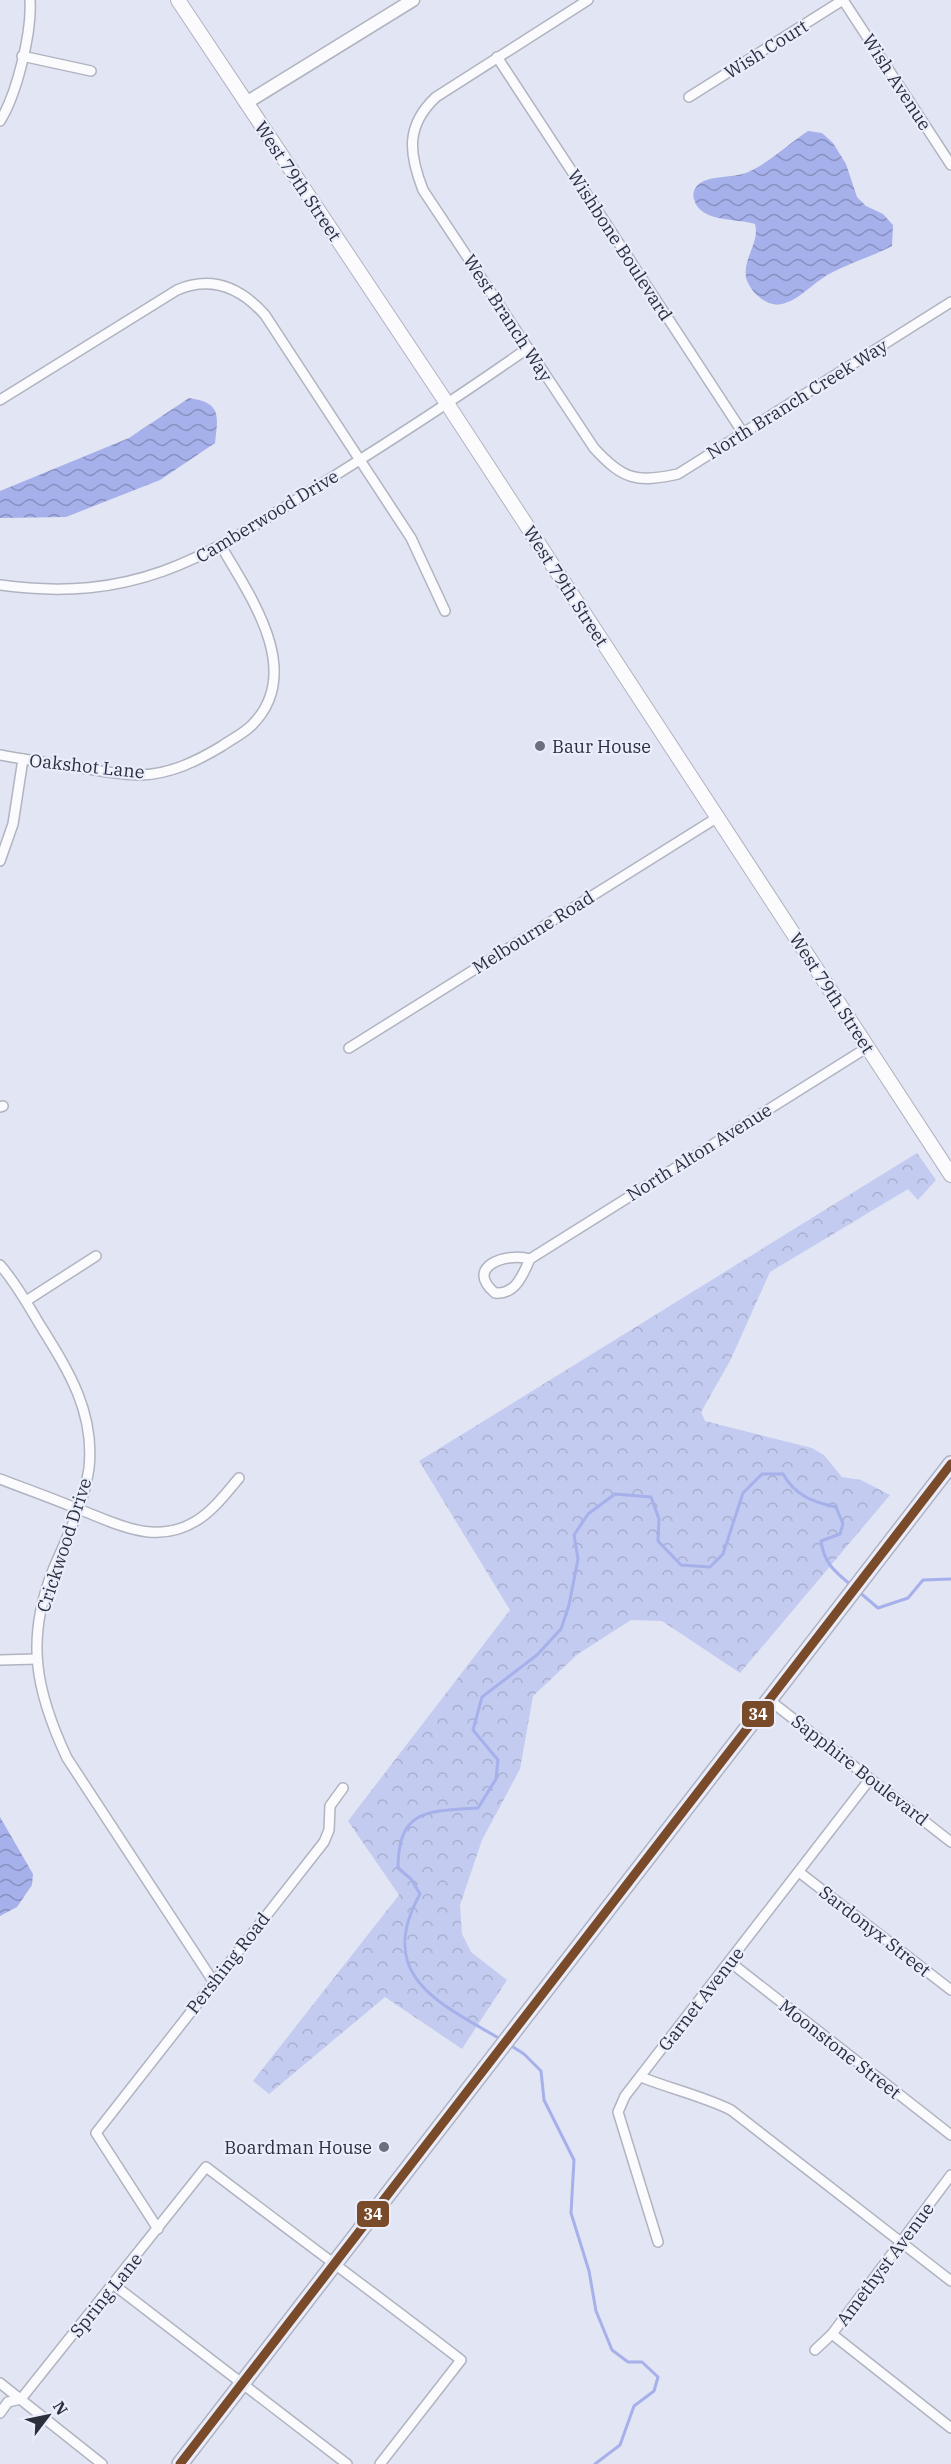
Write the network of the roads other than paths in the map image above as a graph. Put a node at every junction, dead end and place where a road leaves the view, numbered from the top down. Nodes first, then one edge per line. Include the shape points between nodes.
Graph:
1 (30, 0) edge
2 (178, 0) edge
3 (413, 0) edge
4 (588, 0) edge
5 (843, 0) edge
6 (22, 56) junction
7 (497, 57) junction
8 (91, 72) dead end
9 (689, 97) dead end
10 (246, 103) junction
11 (0, 121) edge
12 (951, 165) edge
13 (951, 302) edge
14 (528, 348) junction
15 (0, 400) edge
16 (448, 405) junction
17 (743, 433) junction
18 (360, 460) junction
19 (638, 479) joint
20 (221, 546) junction
21 (0, 585) edge
22 (445, 611) dead end
23 (0, 755) edge
24 (23, 759) junction
25 (718, 817) junction
26 (0, 861) edge
27 (868, 1047) junction
28 (349, 1048) dead end
29 (951, 1175) edge
30 (96, 1256) dead end
31 (530, 1259) junction
32 (0, 1265) edge
33 (26, 1301) junction
34 (951, 1464) edge
35 (239, 1478) dead end
36 (0, 1479) edge
37 (78, 1509) junction
38 (37, 1659) junction
39 (0, 1660) edge
40 (768, 1699) junction
41 (870, 1779) junction
42 (343, 1788) dead end
43 (951, 1842) edge
44 (799, 1872) junction
45 (730, 1962) junction
46 (213, 1981) junction
47 (951, 1990) edge
48 (641, 2077) junction
49 (951, 2135) edge
50 (951, 2175) edge
51 (158, 2229) junction
52 (658, 2242) dead end
53 (902, 2243) junction
54 (335, 2263) junction
55 (951, 2281) edge
56 (114, 2285) junction
57 (831, 2334) junction
58 (815, 2350) dead end
59 (0, 2383) edge
60 (242, 2384) junction
61 (21, 2400) junction
62 (0, 2413) edge
63 (951, 2428) edge
64 (102, 2464) edge
65 (180, 2464) edge
66 (348, 2464) edge
67 (380, 2464) edge

1 - 6 street
2 - 10 main road, West 79th Street
3 - 10 street
4 - 7 street
5 - 9 street, Wish Court
5 - 12 street, Wish Avenue
6 - 8 street
6 - 11 street via 12,97
7 - 14 street, West Branch Way via 436,97 423,111 413,136 413,162 423,190
7 - 17 street, Wishbone Boulevard
10 - 16 main road, West 79th Street
13 - 17 street, North Branch Creek Way
14 - 16 street, Camberwood Drive
14 - 19 street, West Branch Way via 594,448 613,467
15 - 18 street via 172,292 195,284 218,284 244,295 265,315
16 - 18 street, Camberwood Drive
16 - 25 main road, West 79th Street
17 - 19 street, North Branch Creek Way via 678,474
18 - 20 street, Camberwood Drive
18 - 22 street via 411,538
20 - 21 street, Camberwood Drive via 170,570 102,587 60,590
20 - 24 street, Oakshot Lane via 258,609 271,646 272,690 253,724 197,760 156,773 118,773
23 - 24 street, Oakshot Lane
24 - 26 street via 13,824
25 - 27 main road, West 79th Street
25 - 28 street, Melbourne Road
27 - 29 main road, West 79th Street
27 - 31 street, North Alton Avenue
30 - 33 street
31 - 31 street, North Alton Avenue via 518,1284 509,1291 495,1293 489,1288 484,1271 492,1263 519,1255
32 - 33 street, Crickwood Drive
33 - 37 street, Crickwood Drive via 83,1401 90,1447 87,1480
34 - 40 main road
35 - 37 street via 208,1513 172,1531 137,1532
36 - 37 street
37 - 38 street, Crickwood Drive via 47,1590
38 - 39 street
38 - 46 street, Crickwood Drive via 46,1711 67,1758
40 - 41 street, Sapphire Boulevard
40 - 54 main road
41 - 43 street, Sapphire Boulevard
41 - 44 street, Garnet Avenue
42 - 46 street, Pershing Road via 330,1806 324,1842
44 - 45 street, Garnet Avenue
44 - 47 street, Sardonyx Street
45 - 48 street, Garnet Avenue
45 - 49 street, Moonstone Street
46 - 51 street, Pershing Road via 96,2133
48 - 52 street, Garnet Avenue via 618,2112
48 - 53 street via 731,2110
50 - 53 street, Amethyst Avenue
51 - 54 street, Spring Lane via 206,2168
51 - 56 street, Spring Lane
53 - 55 street
53 - 57 street, Amethyst Avenue
54 - 60 main road
54 - 67 street via 461,2360
56 - 60 street
56 - 61 street, Spring Lane
57 - 58 street, Amethyst Avenue
57 - 63 street
59 - 61 street
60 - 65 main road
60 - 66 street
61 - 62 street, Spring Lane via 8,2402
61 - 64 street

